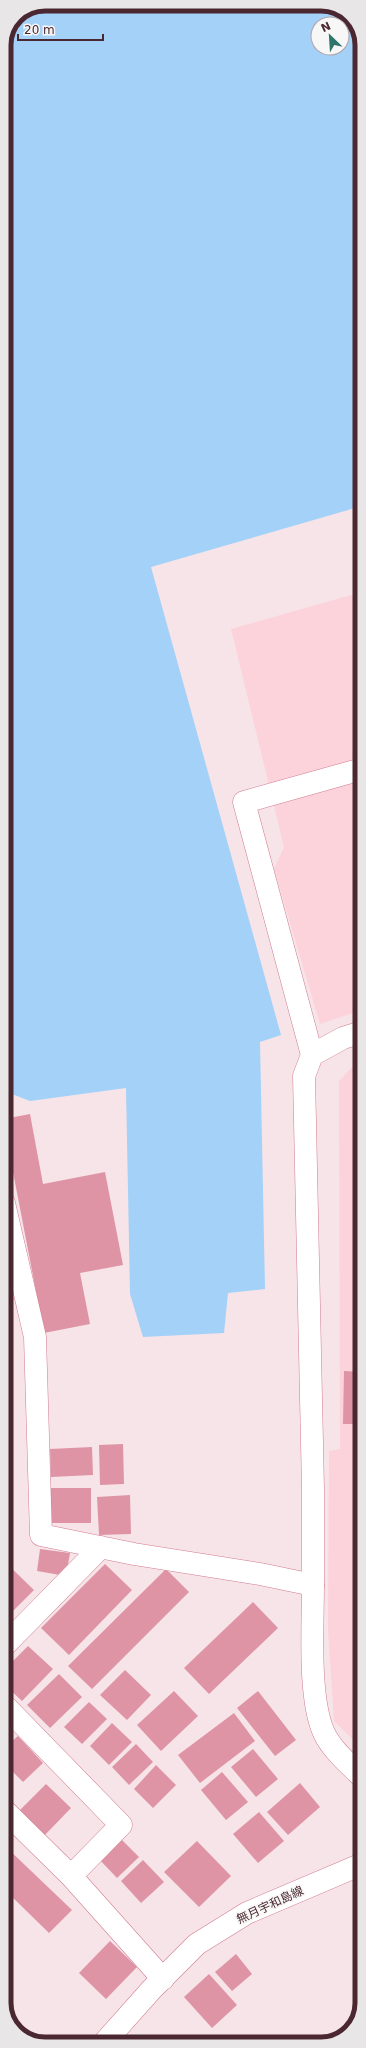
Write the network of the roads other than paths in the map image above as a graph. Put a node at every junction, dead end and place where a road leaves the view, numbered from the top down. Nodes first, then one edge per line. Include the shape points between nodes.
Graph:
1 (355, 771) edge
2 (355, 1034) edge
3 (312, 1055) junction
4 (11, 1233) edge
5 (101, 1547) junction
6 (313, 1585) junction
7 (11, 1639) edge
8 (11, 1718) edge
9 (355, 1770) edge
10 (11, 1817) edge
11 (355, 1867) edge
12 (71, 1876) junction
13 (163, 1979) junction
14 (109, 2037) edge

1 - 3 street via 244,802
2 - 3 street
3 - 6 street via 304,1076
4 - 5 street via 35,1337 41,1534
5 - 6 street
5 - 7 street
6 - 9 street via 314,1698 324,1734 340,1756
8 - 12 street via 121,1825
10 - 12 street
11 - 13 street, 無月宇和島線 via 247,1913 197,1944
12 - 13 street
13 - 14 street, 無月宇和島線

